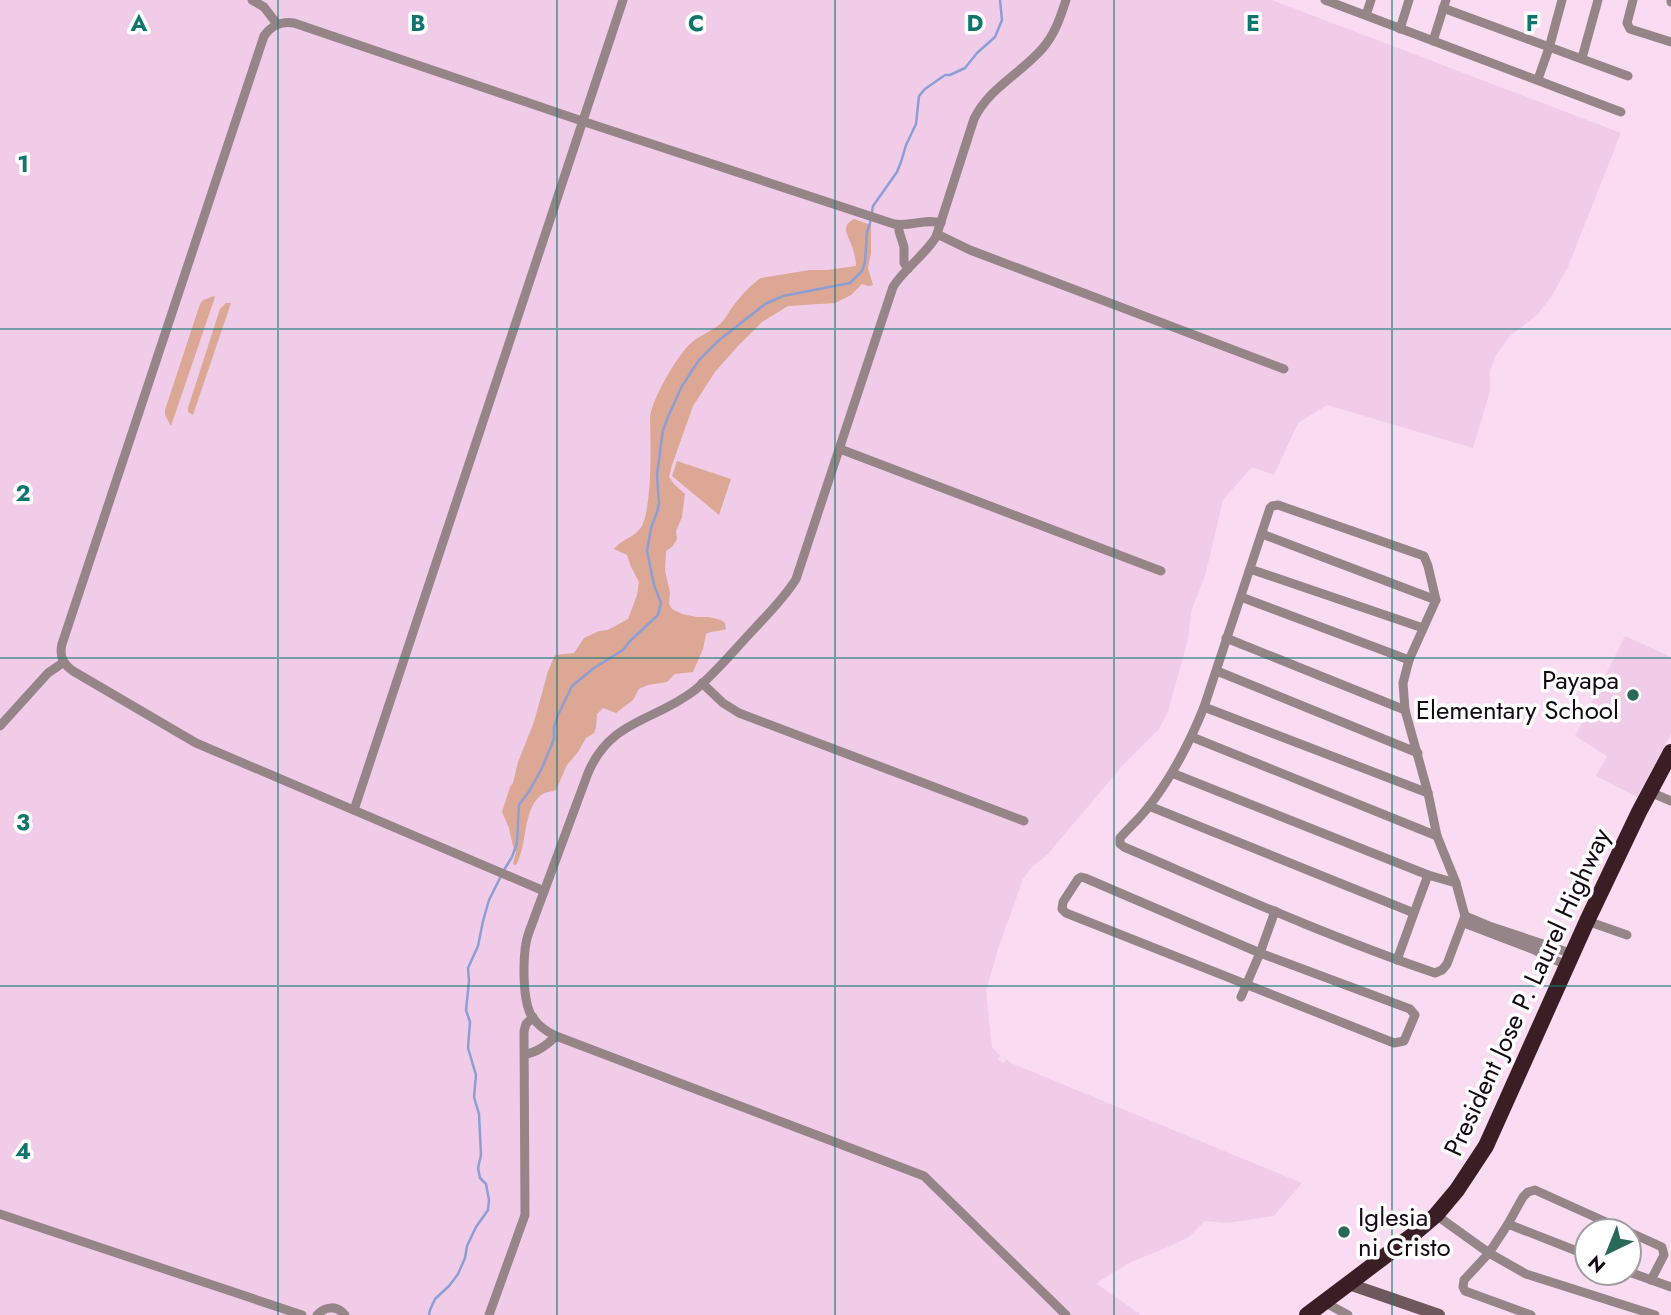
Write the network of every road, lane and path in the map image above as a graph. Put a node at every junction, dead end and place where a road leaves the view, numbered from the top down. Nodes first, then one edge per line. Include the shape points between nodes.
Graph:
1 (252, 0) edge
2 (623, 0) edge
3 (1066, 0) edge
4 (1371, 0) edge
5 (1409, 0) edge
6 (1562, 0) edge
7 (1598, 0) edge
8 (1633, 0) edge
9 (1332, 1) edge
10 (1444, 4) edge
11 (1366, 15) junction
12 (277, 24) junction
13 (1400, 29) junction
14 (1433, 41) junction
15 (1671, 42) edge
16 (1549, 48) junction
17 (1582, 58) junction
18 (1628, 76) dead end
19 (1538, 79) junction
20 (1621, 112) dead end
21 (582, 121) junction
22 (941, 223) junction
23 (900, 225) junction
24 (937, 234) junction
25 (908, 269) junction
26 (1284, 369) dead end
27 (840, 449) junction
28 (1262, 534) junction
29 (1250, 569) junction
30 (1161, 571) dead end
31 (1241, 597) junction
32 (1436, 600) junction
33 (1423, 628) junction
34 (1226, 638) junction
35 (1409, 660) junction
36 (64, 663) junction
37 (1217, 671) junction
38 (702, 683) junction
39 (1205, 707) junction
40 (1405, 710) junction
41 (0, 726) edge
42 (1192, 737) junction
43 (1671, 752) edge
44 (1418, 753) junction
45 (1172, 773) junction
46 (1650, 792) junction
47 (1428, 793) junction
48 (1671, 801) edge
49 (1149, 806) junction
50 (354, 810) junction
51 (1024, 821) dead end
52 (1437, 836) junction
53 (1428, 875) junction
54 (1456, 883) junction
55 (544, 891) junction
56 (1275, 911) junction
57 (1414, 913) junction
58 (1465, 920) junction
59 (1587, 921) junction
60 (1627, 935) dead end
61 (1260, 953) junction
62 (1397, 960) junction
63 (1570, 960) junction
64 (1246, 984) junction
65 (1241, 997) dead end
66 (533, 1017) junction
67 (556, 1036) junction
68 (525, 1054) junction
69 (0, 1214) edge
70 (1436, 1215) junction
71 (1594, 1217) edge
72 (1508, 1224) junction
73 (1643, 1239) edge
74 (1573, 1250) edge
75 (1489, 1253) junction
76 (1643, 1277) edge
77 (1651, 1280) junction
78 (1349, 1284) junction
79 (1671, 1287) edge
80 (1324, 1302) junction
81 (302, 1315) edge
82 (317, 1315) edge
83 (345, 1315) edge
84 (489, 1315) edge
85 (1066, 1315) edge
86 (1307, 1315) edge
87 (1348, 1315) edge
88 (1439, 1315) edge
89 (1531, 1315) edge
90 (1656, 1315) edge

1 - 12 street
2 - 21 street
3 - 22 street via 1048,41 976,114
4 - 11 street
5 - 13 street
6 - 16 street
7 - 17 street
8 - 15 street via 1627,23 1630,29
9 - 11 street
10 - 14 street
10 - 16 street
11 - 13 street
12 - 21 street via 294,23
12 - 36 street via 262,39 62,644
13 - 14 street
14 - 19 street
16 - 17 street
16 - 19 street
17 - 18 street
19 - 20 street
21 - 23 street
21 - 50 street
22 - 23 street via 930,220
22 - 24 street
23 - 25 street
24 - 25 street
24 - 26 street
25 - 27 street via 891,292
27 - 30 street
27 - 38 street via 796,579
28 - 29 street
28 - 32 street
28 - 32 street via 1270,508 1278,505 1424,556
29 - 31 street
29 - 33 street
31 - 34 street
31 - 35 street
32 - 33 street
33 - 35 street
34 - 37 street
34 - 40 street
35 - 40 street via 1403,683
36 - 41 street via 48,673
36 - 50 street via 196,743
37 - 39 street
37 - 44 street
38 - 51 street via 739,713
38 - 55 street via 620,731 603,747 588,773
39 - 42 street
39 - 47 street
40 - 44 street
42 - 45 street
42 - 52 street
43 - 46 highway, President Jose P. Laurel Highway
44 - 47 street
45 - 49 street
45 - 53 street
46 - 48 street
46 - 59 highway, President Jose P. Laurel Highway
47 - 52 street
49 - 56 street via 1120,838 1124,848
49 - 57 street
50 - 55 street
52 - 54 street
53 - 54 street
53 - 57 street
54 - 58 street
55 - 66 street via 524,950
56 - 61 street
56 - 62 street
57 - 62 street
58 - 62 street via 1442,970 1435,973
58 - 63 street
59 - 60 street
59 - 63 highway, President Jose P. Laurel Highway
61 - 64 street
61 - 64 street via 1413,1011 1404,1041 1394,1043
61 - 64 street via 1085,877 1078,879 1063,902 1066,913
63 - 70 highway, President Jose P. Laurel Highway via 1486,1146
64 - 65 street
66 - 67 street
66 - 68 street via 525,1027
67 - 68 street
67 - 85 street via 925,1176
68 - 84 street via 525,1215
69 - 81 street
70 - 75 street
70 - 78 highway, President Jose P. Laurel Highway
71 - 72 street via 1535,1190 1523,1197
72 - 74 street
72 - 75 street
73 - 77 street via 1662,1247 1664,1255
75 - 89 street via 1464,1280 1465,1291
75 - 90 street via 1526,1274
76 - 77 street
77 - 79 street
78 - 80 highway, President Jose P. Laurel Highway
78 - 88 street
80 - 86 highway, President Jose P. Laurel Highway
80 - 87 street
82 - 83 street via 330,1307

